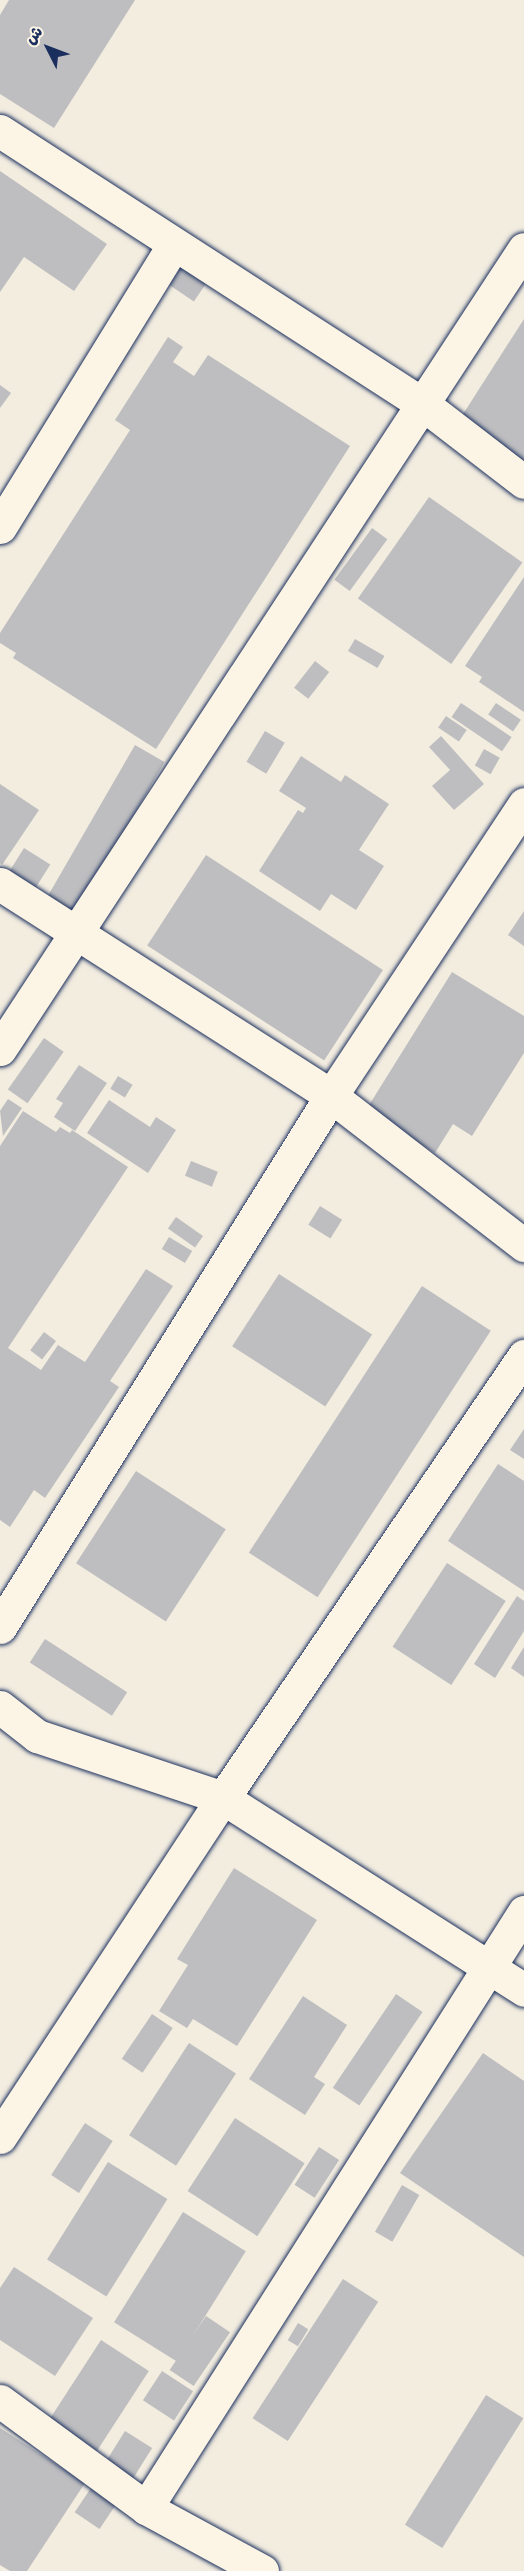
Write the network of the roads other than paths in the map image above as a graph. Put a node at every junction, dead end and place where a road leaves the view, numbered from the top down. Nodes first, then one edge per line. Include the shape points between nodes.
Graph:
1 (0, 131) edge
2 (174, 244) junction
3 (524, 249) edge
4 (424, 405) junction
5 (524, 482) edge
6 (0, 527) edge
7 (524, 804) edge
8 (0, 884) edge
9 (76, 933) junction
10 (0, 1049) edge
11 (331, 1096) junction
12 (524, 1245) edge
13 (524, 1356) edge
14 (0, 1627) edge
15 (0, 1707) edge
16 (223, 1798) junction
17 (524, 1912) edge
18 (488, 1967) junction
19 (524, 1990) edge
20 (0, 2137) edge
21 (0, 2401) edge
22 (146, 2508) junction
23 (262, 2571) edge

1 - 2 street
2 - 4 street
2 - 6 street
3 - 4 street
4 - 5 street
4 - 9 street
7 - 11 street
8 - 9 street
9 - 10 street
9 - 11 street
11 - 12 street
11 - 14 street
13 - 16 street
15 - 16 street via 37,1736
16 - 18 street
16 - 20 street
17 - 18 street
18 - 19 street
18 - 22 street
21 - 22 street
22 - 23 street

